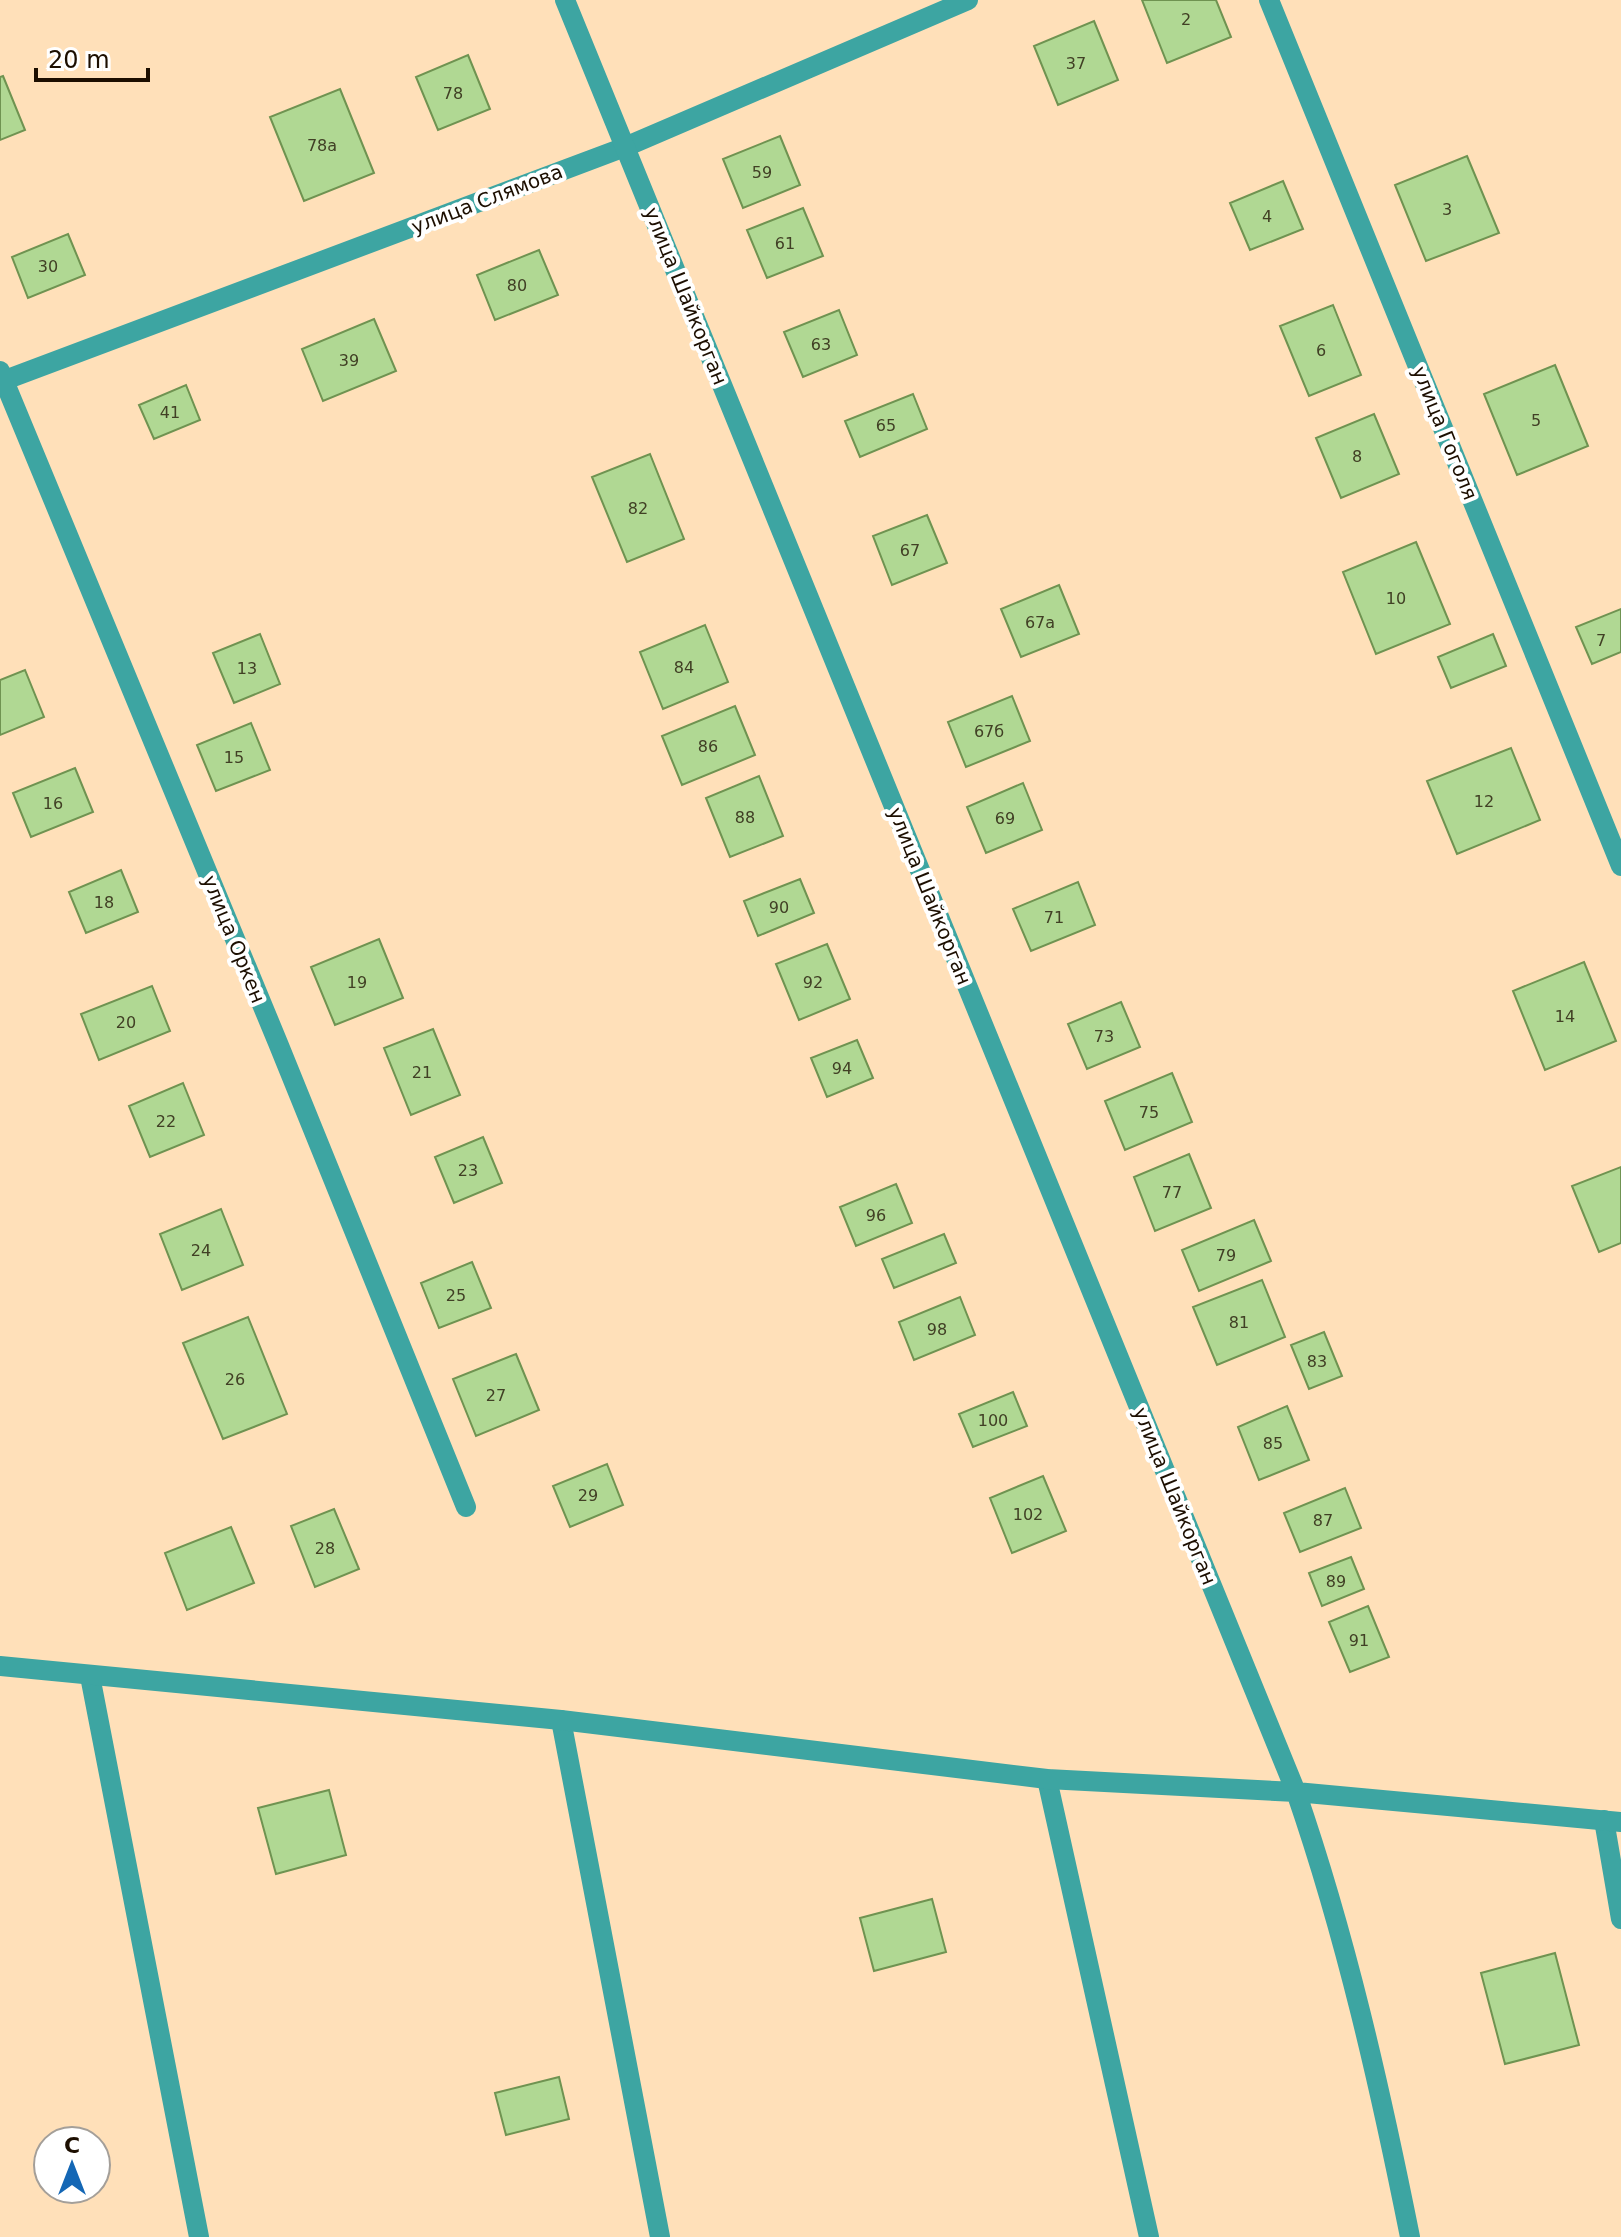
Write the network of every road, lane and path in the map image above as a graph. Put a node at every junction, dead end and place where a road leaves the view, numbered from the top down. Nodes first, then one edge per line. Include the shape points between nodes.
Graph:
1 (565, 0) edge
2 (968, 0) edge
3 (1269, 0) edge
4 (625, 147) junction
5 (1, 378) edge
6 (1621, 866) edge
7 (466, 1507) dead end
8 (0, 1666) edge
9 (90, 1676) junction
10 (561, 1720) junction
11 (1047, 1779) junction
12 (1296, 1792) junction
13 (1612, 1821) edge
14 (1621, 1919) edge
15 (199, 2237) edge
16 (660, 2237) edge
17 (1149, 2237) edge
18 (1410, 2237) edge

1 - 4 street, улица Шайкорган
2 - 4 street, улица Слямова
3 - 6 street, улица Гоголя
4 - 5 street, улица Слямова
4 - 12 street, улица Шайкорган
5 - 7 street, улица Оркен
8 - 9 street
9 - 10 street
9 - 15 street
10 - 11 street
10 - 16 street
11 - 12 street
11 - 17 street
12 - 13 street
12 - 18 street, улица Шайкорган via 1323,1871 1382,2098
13 - 14 street

